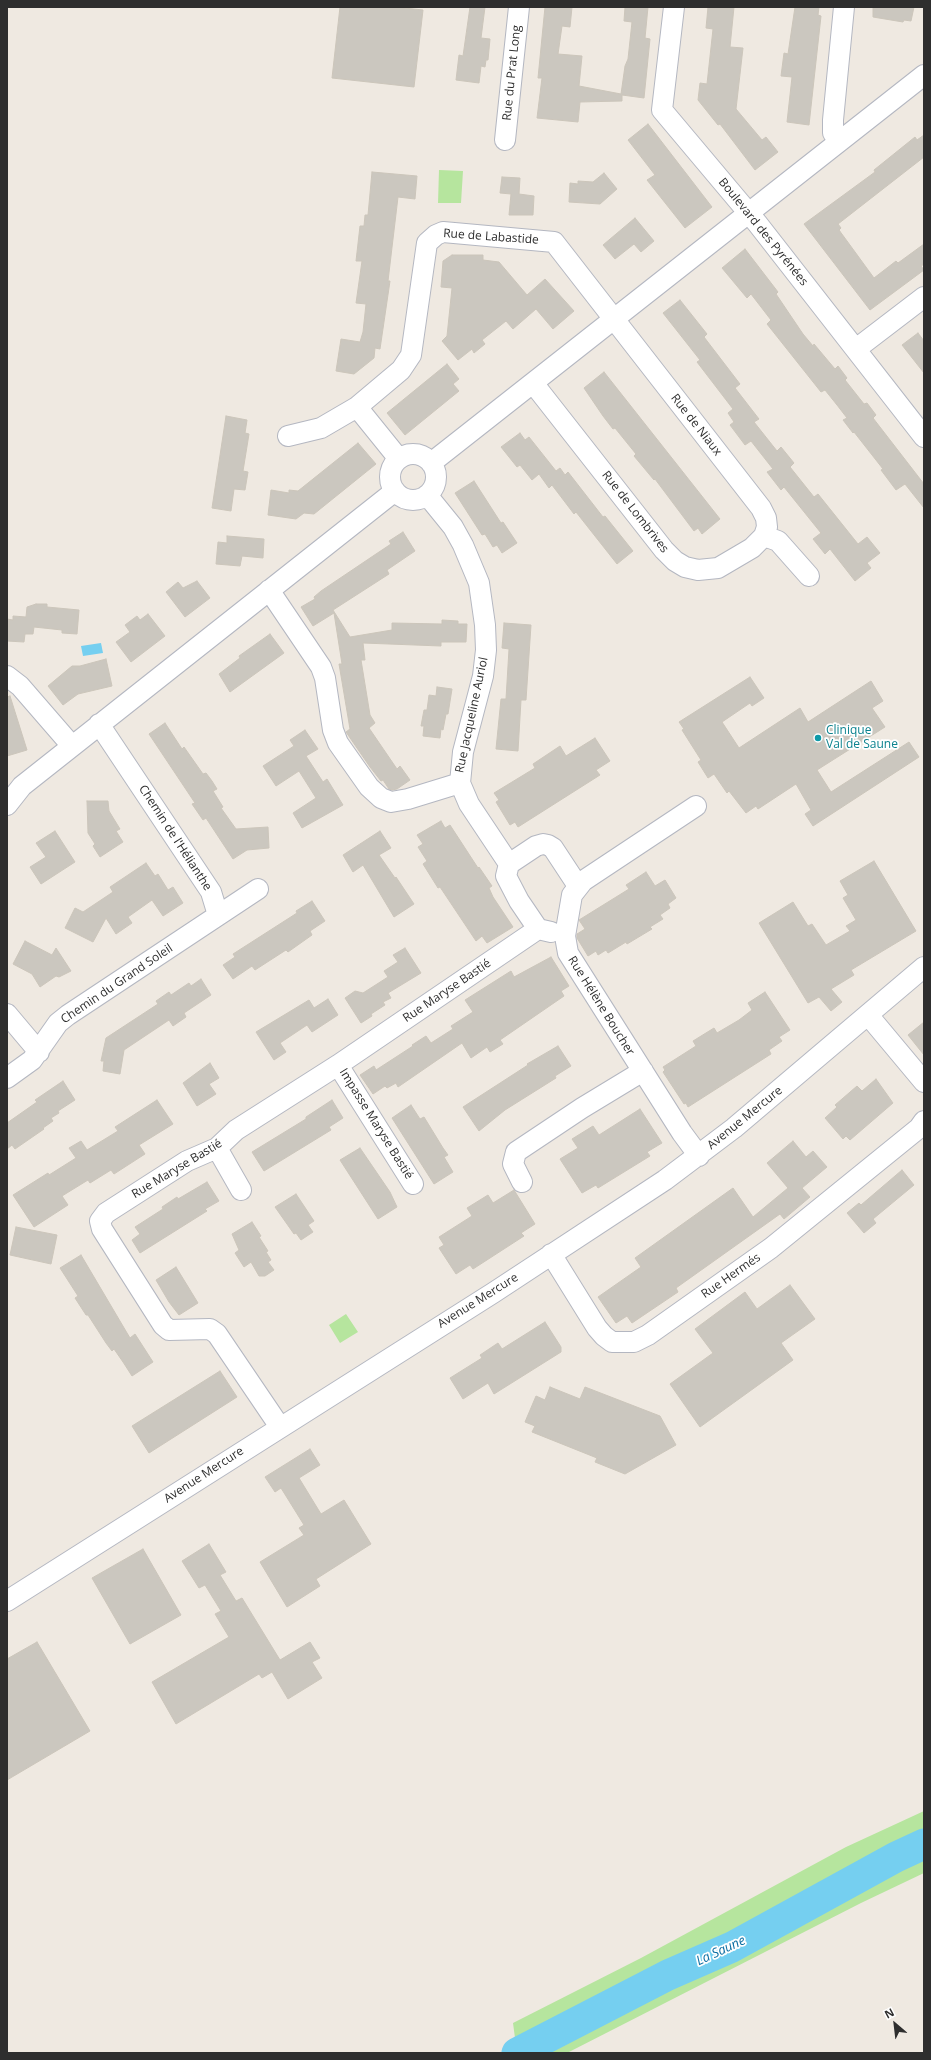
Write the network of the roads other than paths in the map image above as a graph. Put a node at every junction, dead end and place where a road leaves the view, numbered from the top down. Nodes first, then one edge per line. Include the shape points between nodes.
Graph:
1 (519, 7) edge
2 (674, 7) edge
3 (844, 7) edge
4 (924, 75) edge
5 (505, 140) dead end
6 (839, 141) junction
7 (749, 213) junction
8 (924, 297) edge
9 (614, 318) junction
10 (856, 349) junction
11 (533, 383) junction
12 (357, 407) junction
13 (288, 436) dead end
14 (924, 438) edge
15 (399, 459) junction
16 (431, 463) junction
17 (394, 491) junction
18 (427, 495) junction
19 (764, 536) junction
20 (809, 576) dead end
21 (269, 590) junction
22 (7, 676) edge
23 (99, 724) junction
24 (72, 746) junction
25 (460, 783) junction
26 (7, 805) edge
27 (696, 806) dead end
28 (509, 864) junction
29 (578, 886) junction
30 (258, 889) dead end
31 (218, 915) junction
32 (538, 929) junction
33 (565, 936) junction
34 (924, 967) edge
35 (7, 1014) edge
36 (868, 1015) junction
37 (39, 1052) junction
38 (338, 1065) junction
39 (643, 1071) junction
40 (7, 1078) edge
41 (924, 1082) edge
42 (924, 1122) edge
43 (217, 1148) junction
44 (699, 1156) junction
45 (522, 1182) dead end
46 (413, 1184) dead end
47 (241, 1190) dead end
48 (551, 1254) junction
49 (280, 1427) junction
50 (7, 1601) edge

1 - 5 street, Rue du Prat Long
2 - 7 street, Boulevard des Pyrénées via 662,110
3 - 6 street via 833,120 833,133
4 - 6 street
6 - 7 street
7 - 9 street
7 - 10 street, Boulevard des Pyrénées
8 - 10 street
9 - 11 street
9 - 12 street, Rue de Labastide via 554,242 439,233 426,247 411,355 401,370
9 - 19 street, Rue de Niaux via 761,508 767,527
10 - 14 street, Boulevard des Pyrénées
11 - 16 street
11 - 19 street, Rue de Lombrives via 675,561 698,570 718,568 752,548
12 - 13 street, Rue de Labastide via 321,428
12 - 15 street
15 - 16 street via 416,454 425,457
15 - 17 street via 391,474
16 - 18 street via 436,480
17 - 18 street via 410,500
17 - 21 street
18 - 25 street, Rue Jacqueline Auriol via 452,527 472,563 479,583 484,612 486,650 483,676 467,731
19 - 20 street via 778,541
21 - 23 street
21 - 25 street via 321,667 333,730 338,743 369,787 381,798 391,802
22 - 24 street via 20,686
23 - 24 street
23 - 31 street, Chemin de l'Hélianthe via 211,892
24 - 26 street via 22,786
25 - 28 street, Rue Jacqueline Auriol via 469,804
27 - 29 street, Rue Hélène Boucher
28 - 29 street via 536,846 548,845 553,848
28 - 32 street via 506,876 509,884
29 - 33 street, Rue Hélène Boucher via 572,896
30 - 31 street
31 - 37 street, Chemin du Grand Soleil via 68,1015 58,1023
32 - 33 street
32 - 38 street, Rue Maryse Bastié
33 - 39 street, Rue Hélène Boucher via 568,953
34 - 36 street, Avenue Mercure
35 - 37 street
36 - 41 street
36 - 44 street, Avenue Mercure
37 - 40 street, Chemin du Grand Soleil
38 - 43 street, Rue Maryse Bastié via 236,1130
38 - 46 street, Impasse Maryse Bastié
39 - 44 street, Rue Hélène Boucher
39 - 45 street via 516,1152 513,1164
42 - 48 street, Rue Hermés via 771,1248 648,1335 634,1342 612,1342 604,1336
43 - 47 street
43 - 49 street, Rue Maryse Bastié via 181,1165 106,1213 100,1221 102,1229 163,1325 170,1330 210,1329 224,1340
44 - 48 street, Avenue Mercure
48 - 49 street, Avenue Mercure
49 - 50 street, Avenue Mercure

